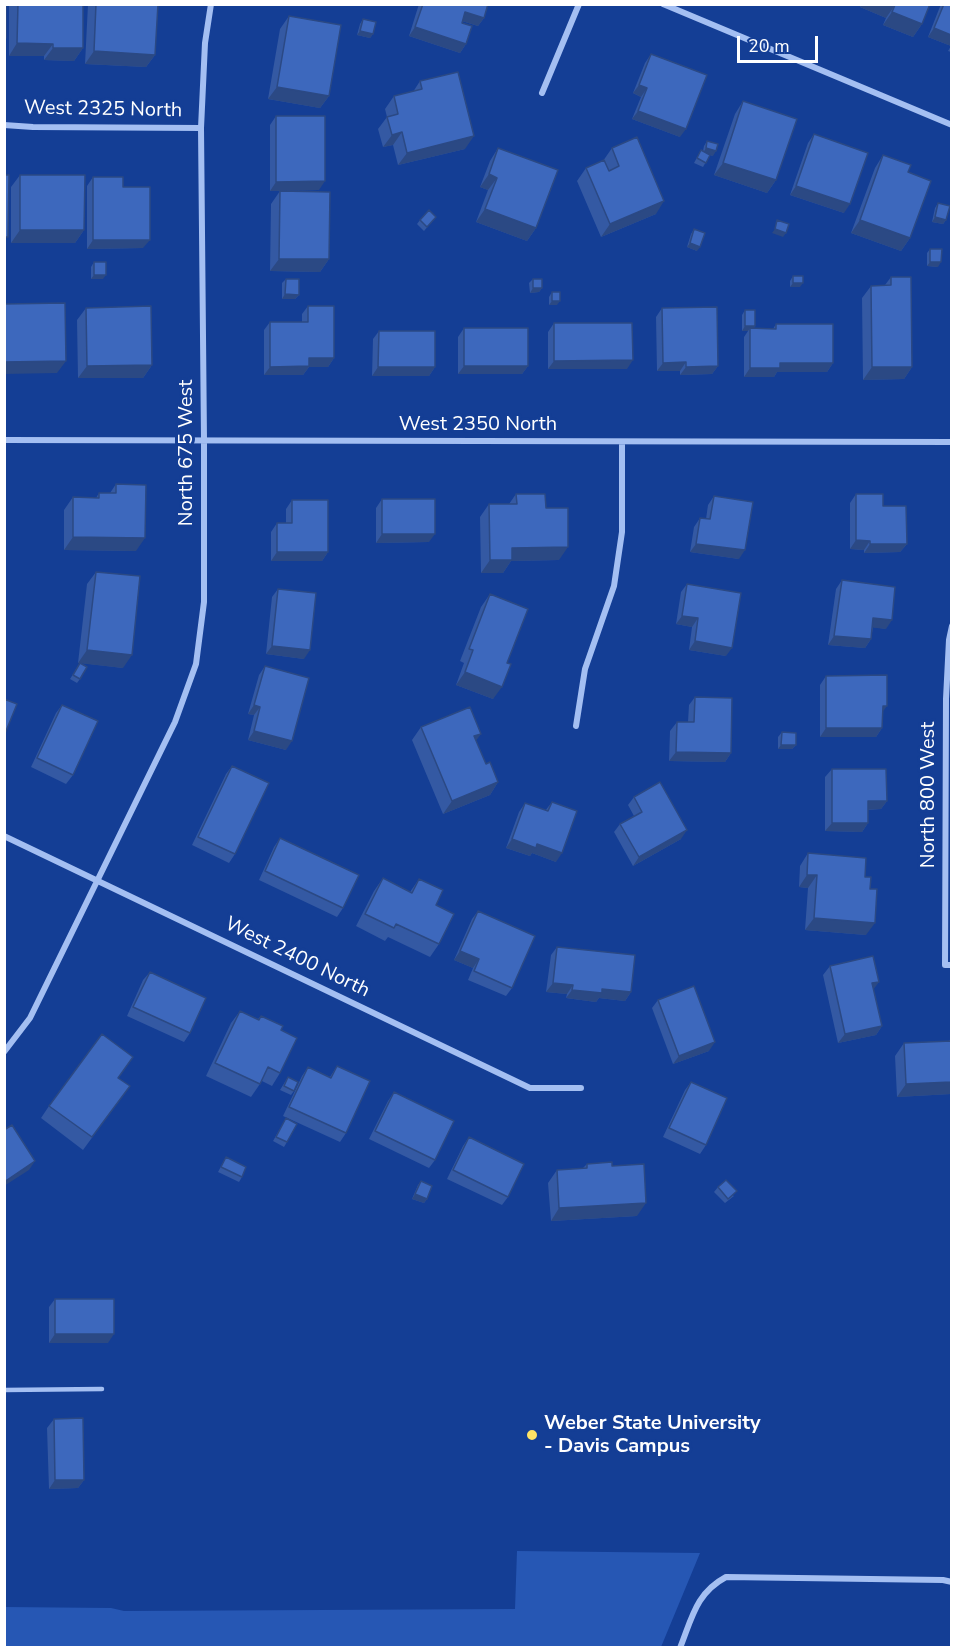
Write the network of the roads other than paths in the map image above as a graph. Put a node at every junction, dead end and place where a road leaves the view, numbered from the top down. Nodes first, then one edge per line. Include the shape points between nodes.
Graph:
1 (211, 4) edge
2 (579, 4) edge
3 (663, 4) edge
4 (542, 93) dead end
5 (4, 125) edge
6 (951, 125) edge
7 (201, 128) junction
8 (4, 440) edge
9 (204, 440) junction
10 (951, 442) edge
11 (622, 443) junction
12 (951, 626) edge
13 (576, 726) dead end
14 (4, 836) edge
15 (98, 880) junction
16 (948, 965) edge
17 (4, 1052) edge
18 (581, 1088) dead end
19 (102, 1389) dead end
20 (4, 1390) edge
21 (951, 1582) edge
22 (680, 1647) edge

1 - 7 street, North 675 West
2 - 4 street
3 - 6 street
5 - 7 street, West 2325 North
7 - 9 street, North 675 West
8 - 9 street, West 2350 North
9 - 11 street, West 2350 North
9 - 15 street, North 675 West via 204,602 196,664 175,722
10 - 11 street, West 2350 North
11 - 13 street via 622,532 614,586 585,669
12 - 16 street, North 800 West via 946,699
14 - 15 street, West 2400 North
15 - 17 street, North 675 West via 30,1018
15 - 18 street, West 2400 North via 530,1088
19 - 20 lane
21 - 22 street via 726,1577 711,1585 699,1600

